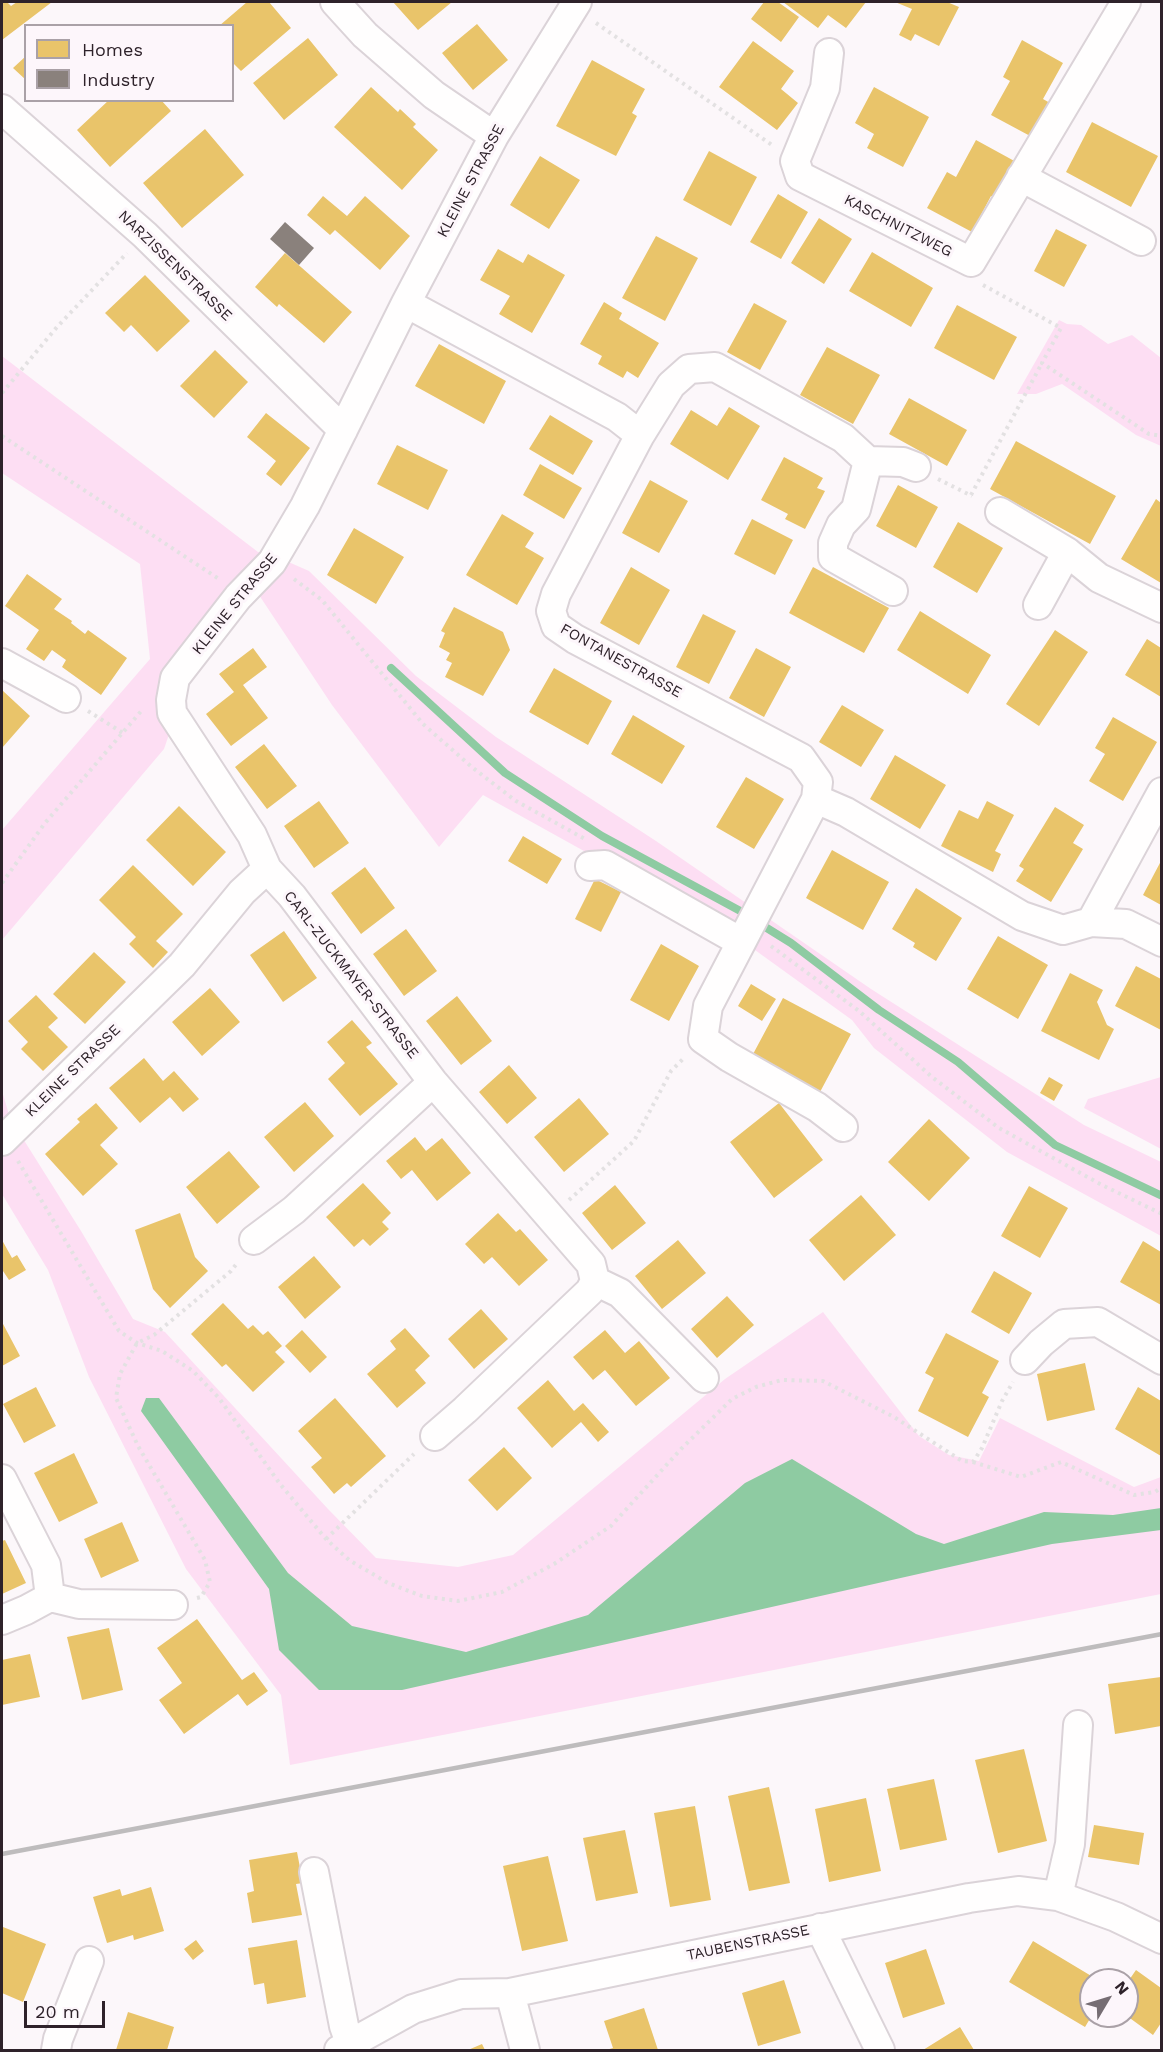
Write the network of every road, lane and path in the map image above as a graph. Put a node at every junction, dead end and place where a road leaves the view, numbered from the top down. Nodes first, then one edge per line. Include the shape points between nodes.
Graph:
1 (335, 2) edge
2 (1126, 2) edge
3 (575, 4) edge
4 (829, 53) dead end
5 (2, 109) edge
6 (494, 136) junction
7 (795, 161) junction
8 (1021, 177) junction
9 (145, 235) junction
10 (1141, 241) dead end
11 (971, 262) junction
12 (406, 303) junction
13 (1042, 363) junction
14 (2, 393) edge
15 (343, 430) junction
16 (640, 435) junction
17 (2, 436) edge
18 (1161, 436) edge
19 (868, 461) junction
20 (916, 467) joint
21 (971, 495) junction
22 (1000, 512) joint
23 (1067, 552) junction
24 (893, 591) dead end
25 (238, 597) junction
26 (1038, 605) dead end
27 (1161, 608) edge
28 (2, 663) edge
29 (66, 698) joint
30 (123, 733) dead end
31 (119, 737) dead end
32 (1161, 792) edge
33 (816, 799) junction
34 (590, 866) dead end
35 (267, 870) junction
36 (2, 883) edge
37 (1091, 922) junction
38 (741, 942) junction
39 (1161, 942) edge
40 (703, 1039) junction
41 (433, 1082) junction
42 (843, 1127) dead end
43 (9, 1150) edge
44 (551, 1217) junction
45 (254, 1240) joint
46 (596, 1281) junction
47 (137, 1343) junction
48 (1025, 1360) joint
49 (1161, 1360) edge
50 (704, 1378) dead end
51 (435, 1436) joint
52 (974, 1462) junction
53 (2, 1479) edge
54 (1161, 1487) edge
55 (326, 1539) junction
56 (50, 1597) junction
57 (173, 1605) joint
58 (2, 1620) edge
59 (1078, 1725) dead end
60 (314, 1872) dead end
61 (1058, 1896) junction
62 (820, 1928) junction
63 (1161, 1939) edge
64 (89, 1961) dead end
65 (510, 1993) junction
66 (344, 2047) edge
67 (56, 2050) edge
68 (525, 2050) edge
69 (880, 2050) edge

1 - 6 street via 365,35 434,95
2 - 8 street, KASCHNITZWEG
3 - 6 street, KLEINE STRASSE
3 - 7 path
4 - 7 street via 825,88
5 - 9 street, NARZISSENSTRASSE
6 - 12 street, KLEINE STRASSE
7 - 11 street, KASCHNITZWEG via 800,176
8 - 10 street
8 - 11 street, KASCHNITZWEG
9 - 14 path via 57,327
9 - 15 street, NARZISSENSTRASSE
11 - 13 path via 976,280 1061,328
12 - 15 street, KLEINE STRASSE
12 - 16 street via 617,417
13 - 18 path via 1149,434
13 - 21 path
15 - 25 street, KLEINE STRASSE via 272,562
16 - 19 street, FONTANESTRASSE via 671,385 689,369 715,367 843,438
16 - 33 street, FONTANESTRASSE via 556,594 551,611 556,627 801,758 818,782
17 - 25 path via 220,580
19 - 20 street via 903,462
19 - 24 street via 856,509 841,525 832,543 833,557
20 - 21 path
21 - 22 path
22 - 23 street
23 - 26 street
23 - 27 street via 1099,578
25 - 35 street, KLEINE STRASSE via 175,678 171,707 184,734 252,835
28 - 29 street
29 - 30 path
31 - 36 path via 45,823
32 - 37 street
33 - 37 street via 846,812 1022,916 1063,930
33 - 38 street
34 - 38 street via 605,865
35 - 41 street, CARL-ZUCKMAYER-STRASSE via 292,896
35 - 43 street, KLEINE STRASSE via 242,892 182,965
37 - 39 street via 1126,924
38 - 40 street via 708,1006
40 - 42 street via 817,1107
40 - 44 path via 671,1071 634,1141
41 - 44 street, CARL-ZUCKMAYER-STRASSE
41 - 45 street via 294,1210
43 - 47 path via 119,1331
44 - 46 street, CARL-ZUCKMAYER-STRASSE via 591,1264
45 - 47 path via 231,1271 153,1335
46 - 50 street via 620,1293
46 - 51 street via 582,1299
47 - 55 path via 162,1351 194,1371
47 - 57 path via 120,1374 116,1398 138,1446 206,1560 210,1582 201,1597
48 - 49 street via 1064,1324 1098,1322
48 - 52 path
51 - 55 path
52 - 54 path via 1021,1477 1061,1462 1134,1495 1155,1492
52 - 55 path via 962,1461 894,1417 823,1381 782,1380 732,1400 681,1449 611,1527 502,1592 458,1601 422,1596 388,1583 349,1560
53 - 56 street via 46,1565
56 - 57 street via 79,1604
56 - 58 street
59 - 61 street via 1070,1844
60 - 66 street via 344,2026
61 - 62 street, TAUBENSTRASSE via 1018,1891
61 - 63 street, TAUBENSTRASSE
62 - 65 street, TAUBENSTRASSE
62 - 69 street
64 - 67 street
65 - 66 street, TAUBENSTRASSE via 461,1994 413,2009
65 - 68 street

